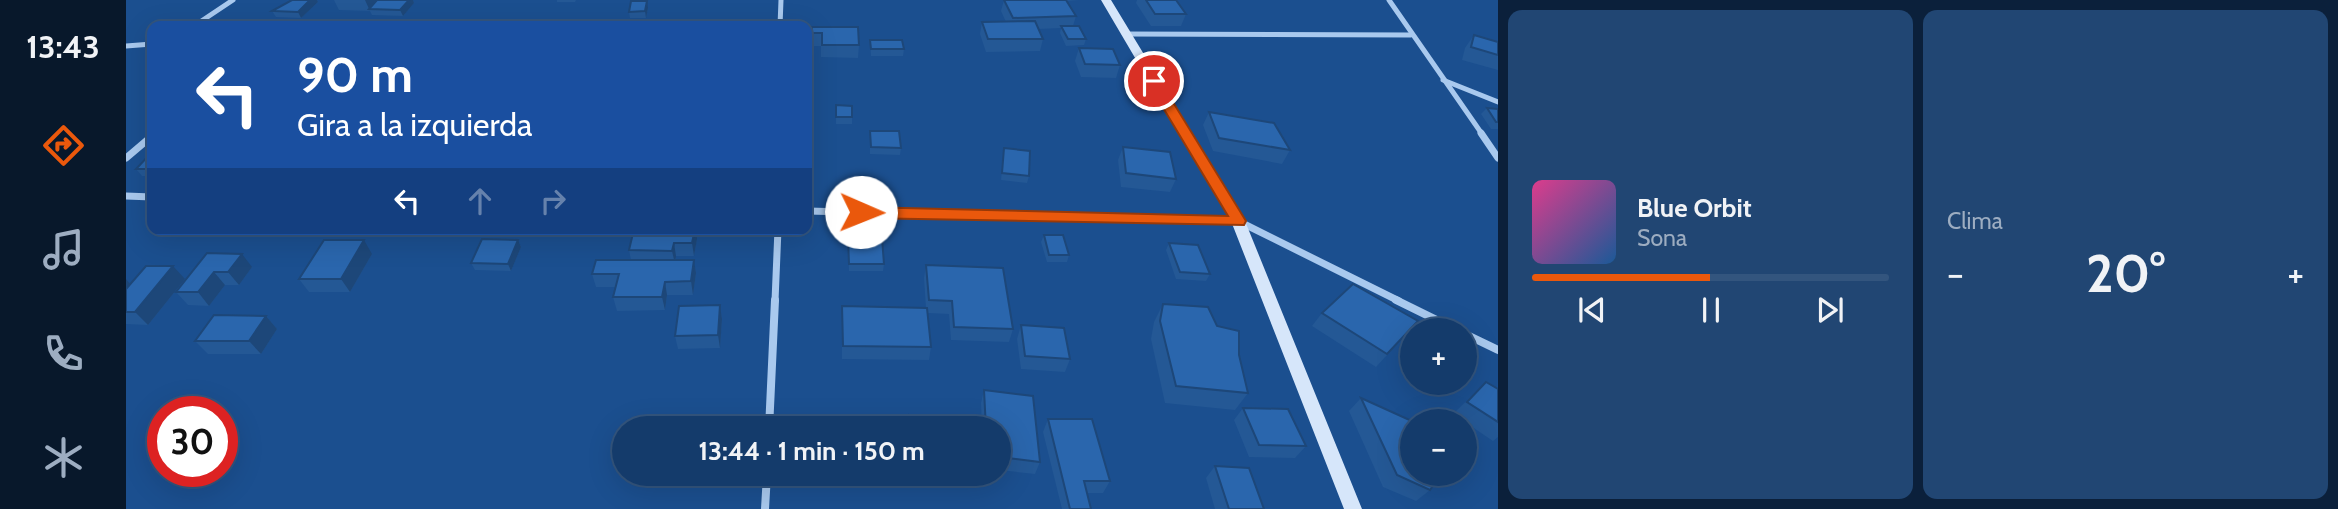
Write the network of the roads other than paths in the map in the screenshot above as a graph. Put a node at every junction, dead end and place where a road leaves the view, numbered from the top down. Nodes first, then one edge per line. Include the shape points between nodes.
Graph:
1 (233, 0) edge
2 (781, 0) edge
3 (1106, 0) edge
4 (1389, 0) edge
5 (202, 21) edge
6 (780, 21) edge
7 (1125, 34) junction
8 (1411, 35) junction
9 (147, 44) edge
10 (126, 46) edge
11 (1442, 79) junction
12 (1498, 102) edge
13 (147, 140) edge
14 (126, 158) edge
15 (1498, 158) edge
16 (126, 196) edge
17 (147, 197) edge
18 (812, 211) edge
19 (1238, 221) junction
20 (778, 235) edge
21 (1433, 318) edge
22 (1477, 340) edge
23 (1498, 350) edge
24 (770, 416) edge
25 (766, 486) edge
26 (765, 509) edge
27 (1353, 509) edge

1 - 5 street
2 - 6 street
3 - 7 street
4 - 8 street
7 - 8 street
7 - 19 street
8 - 11 street
9 - 10 street
11 - 12 street
11 - 15 street
13 - 14 street
16 - 17 street
18 - 19 street
19 - 21 street
19 - 27 street
20 - 24 street
22 - 23 street
25 - 26 street

